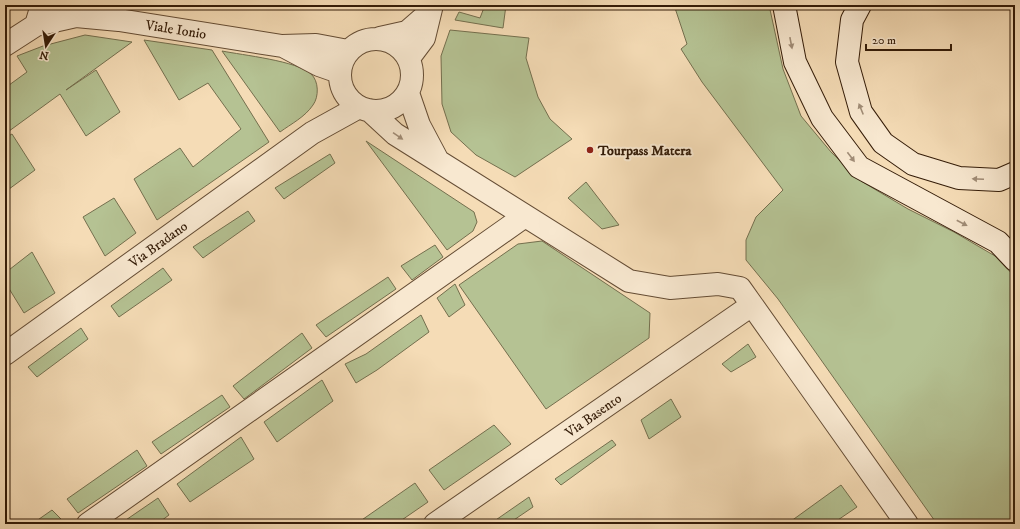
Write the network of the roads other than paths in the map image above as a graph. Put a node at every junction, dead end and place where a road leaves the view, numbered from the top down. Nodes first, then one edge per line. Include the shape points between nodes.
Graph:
1 (784, 5) edge
2 (860, 5) edge
3 (431, 9) edge
4 (39, 15) edge
5 (380, 38) junction
6 (5, 45) edge
7 (282, 46) junction
8 (348, 51) junction
9 (409, 58) junction
10 (339, 72) junction
11 (408, 93) junction
12 (358, 104) junction
13 (437, 159) junction
14 (1015, 173) edge
15 (525, 216) junction
16 (1015, 260) edge
17 (752, 305) junction
18 (5, 354) edge
19 (88, 524) edge
20 (435, 524) edge
21 (907, 524) edge

1 -> 16 street via 795,62 822,118 859,167 998,242
14 -> 2 street via 999,180 959,178 913,164 883,143 861,112 847,62 852,20
3 - 5 street via 407,32
3 - 9 street via 424,38
4 - 6 street, Viale Ionio
4 - 7 street, Viale Ionio via 119,20
5 - 8 street via 367,39
5 - 9 street via 402,48
7 - 8 street, Viale Ionio via 316,44
7 - 10 street, Viale Ionio
8 - 10 street
9 - 11 street via 412,82
10 - 12 street via 340,84
11 - 12 street via 401,102 380,111
11 - 13 street via 419,124
12 -> 13 street via 395,134
12 - 18 street, Via Bradano via 312,133
13 - 15 street
15 - 17 street via 630,281 670,288 718,284 740,288
15 - 19 street
17 - 20 street, Via Basento
17 - 21 street

